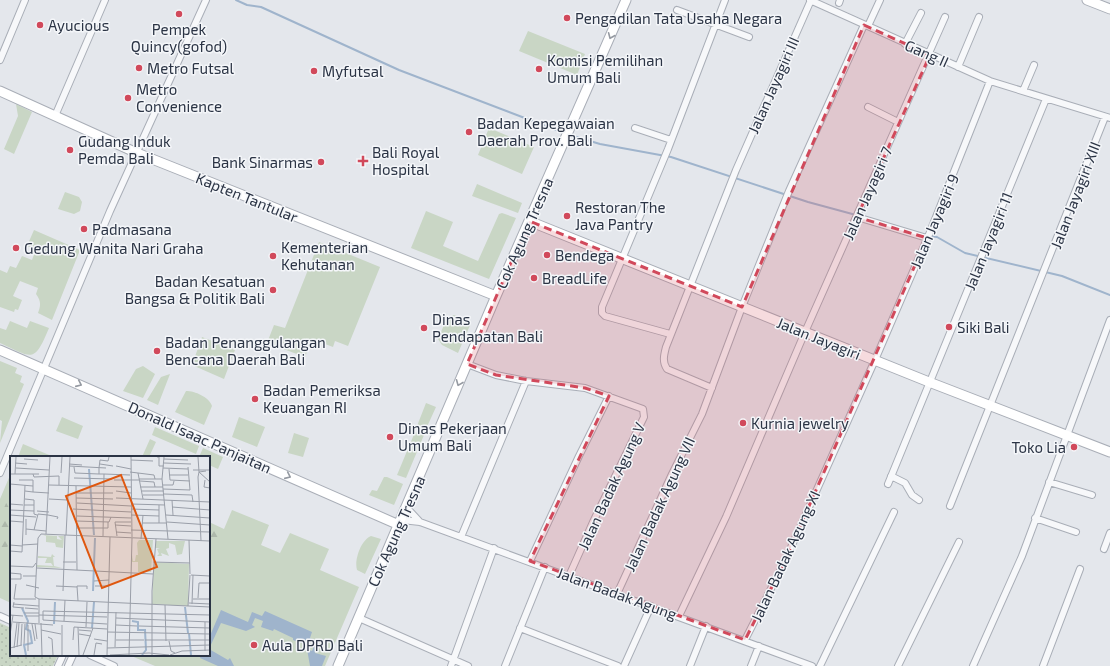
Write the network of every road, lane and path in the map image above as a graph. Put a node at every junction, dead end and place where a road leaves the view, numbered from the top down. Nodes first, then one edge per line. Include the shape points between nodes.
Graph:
1 (25, 0) edge
2 (105, 0) edge
3 (206, 0) edge
4 (626, 0) edge
5 (725, 0) edge
6 (810, 0) edge
7 (880, 0) edge
8 (1087, 0) edge
9 (1110, 9) edge
10 (677, 10) dead end
11 (921, 12) dead end
12 (946, 17) dead end
13 (979, 17) dead end
14 (717, 24) junction
15 (866, 26) junction
16 (749, 37) dead end
17 (905, 44) junction
18 (930, 55) junction
19 (0, 60) edge
20 (1034, 65) dead end
21 (958, 67) junction
22 (990, 81) junction
23 (0, 91) edge
24 (1023, 91) junction
25 (1046, 99) junction
26 (868, 107) dead end
27 (56, 113) junction
28 (1108, 118) edge
29 (898, 122) junction
30 (635, 128) dead end
31 (671, 140) junction
32 (137, 154) junction
33 (857, 217) junction
34 (529, 221) junction
35 (928, 236) junction
36 (622, 258) junction
37 (690, 286) junction
38 (496, 296) junction
39 (742, 307) junction
40 (1110, 320) edge
41 (805, 332) junction
42 (670, 334) junction
43 (0, 350) edge
44 (875, 360) junction
45 (468, 364) junction
46 (43, 369) junction
47 (526, 381) junction
48 (929, 382) junction
49 (712, 388) junction
50 (609, 396) junction
51 (991, 406) junction
52 (1066, 435) junction
53 (1110, 452) edge
54 (824, 472) joint
55 (0, 473) edge
56 (891, 476) junction
57 (1049, 482) junction
58 (888, 484) dead end
59 (1092, 495) dead end
60 (920, 500) dead end
61 (950, 506) dead end
62 (407, 508) junction
63 (894, 512) dead end
64 (1035, 518) junction
65 (400, 522) junction
66 (420, 522) junction
67 (1076, 532) dead end
68 (1110, 533) edge
69 (461, 537) junction
70 (959, 542) dead end
71 (494, 548) junction
72 (1104, 549) dead end
73 (530, 561) junction
74 (545, 567) junction
75 (1080, 569) dead end
76 (569, 576) junction
77 (617, 594) junction
78 (651, 606) junction
79 (0, 616) edge
80 (679, 616) junction
81 (359, 618) junction
82 (10, 621) edge
83 (706, 626) junction
84 (520, 628) junction
85 (745, 640) junction
86 (759, 646) junction
87 (63, 656) edge
88 (73, 656) edge
89 (92, 656) edge
90 (452, 663) edge
91 (58, 666) edge
92 (68, 666) edge
93 (114, 666) edge
94 (338, 666) edge
95 (468, 666) edge
96 (506, 666) edge
97 (618, 666) edge
98 (624, 666) edge
99 (690, 666) edge
100 (752, 666) edge
101 (812, 666) edge
102 (820, 666) edge
103 (898, 666) edge
104 (973, 666) edge
105 (1043, 666) edge

1 - 19 street
2 - 27 street
3 - 32 street
4 -> 34 street, Cok Agung Tresna
5 - 14 street
6 - 15 street, Gang II
6 - 37 street, Jalan Jayagiri III via 736,170
7 - 15 street, Jalan Badak Agung VII
8 - 9 street
10 - 14 street
11 - 17 street
12 - 18 street, Jalan Jayagiri 7
13 - 21 street
14 - 16 street
14 - 31 street
15 - 17 street, Gang II
15 - 39 street, Jalan Badak Agung VII via 789,191
17 - 18 street, Gang II
18 - 21 street, Gang II
18 - 29 street, Jalan Jayagiri 7
20 - 24 street
21 - 22 street, Gang II
22 - 24 street, Gang II
22 - 35 street, Jalan Jayagiri 9
23 - 27 street, Kapten Tantular
24 - 25 street, Gang II
25 - 28 street, Jalan Jayagiri XIII
25 - 48 street, Jalan Jayagiri 11
26 - 29 street
27 - 32 street, Kapten Tantular
28 - 51 street, Jalan Jayagiri XIII
29 - 33 street, Jalan Jayagiri 7
30 - 31 street
31 - 36 street
32 - 38 street, Kapten Tantular
32 - 46 street
33 - 35 street
33 - 41 street, Jalan Jayagiri 7
34 - 36 street, Jalan Jayagiri
34 - 38 street, Cok Agung Tresna
35 - 44 street, Jalan Jayagiri 9
36 - 37 street, Jalan Jayagiri
36 - 42 street via 602,307 602,313
37 - 39 street, Jalan Jayagiri
37 - 42 street, Jalan Jayagiri III
38 - 45 street, Cok Agung Tresna
39 - 41 street, Jalan Jayagiri
39 - 49 street, Jalan Badak Agung VII
40 - 52 street
41 - 44 street, Jalan Jayagiri
41 - 80 street, Jalan Jayagiri 7
42 - 49 street, Jalan Jayagiri III via 664,365 672,372
43 - 46 street, Donald Isaac Panjaitan
44 - 48 street, Jalan Jayagiri
44 - 54 street, Jalan Jayagiri 9
45 - 47 street, Jalan Badak Agung V via 496,375
45 -> 62 street, Cok Agung Tresna
46 - 55 street
46 -> 65 street, Donald Isaac Panjaitan
47 - 50 street, Jalan Badak Agung V via 585,388
47 - 69 street
48 - 51 street, Jalan Jayagiri
48 - 56 street, Jalan Jayagiri 11
49 - 77 street, Jalan Badak Agung VII
50 - 73 street via 578,456
50 - 76 street, Jalan Badak Agung V via 640,406 644,409 644,418
51 - 52 street, Jalan Jayagiri
51 - 61 street, Jalan Jayagiri XIII
52 - 53 street, Jalan Jayagiri
52 - 57 street
54 - 85 street, Jalan Badak Agung XI via 784,563
56 - 58 street, Jalan Jayagiri 11
56 - 60 street via 905,483 912,495
57 - 59 street
57 - 64 street
62 - 65 street, Cok Agung Tresna
62 - 66 street, Jalan Badak Agung
63 - 102 street
64 - 67 street
64 - 104 street via 1022,556
65 - 66 street, Jalan Badak Agung
65 - 81 street, Cok Agung Tresna
66 - 69 street, Jalan Badak Agung
68 - 72 street
69 - 71 street, Jalan Badak Agung
70 - 103 street
71 - 73 street, Jalan Badak Agung
71 - 90 street
73 - 74 street, Jalan Badak Agung
74 - 76 street, Jalan Badak Agung
74 - 84 street
75 - 105 street
76 - 77 street, Jalan Badak Agung
77 - 78 street, Jalan Badak Agung
78 - 80 street, Jalan Badak Agung
78 - 98 street
79 - 82 street
80 - 83 street, Jalan Badak Agung
81 - 90 street
81 - 94 street, Cok Agung Tresna
83 - 85 street, Jalan Badak Agung
83 - 99 street
84 - 96 street
84 - 97 street
85 - 86 street, Jalan Badak Agung
86 - 100 street
86 - 101 street, Jalan Badak Agung
87 - 91 street
88 - 92 street
89 - 93 street
90 - 95 street

